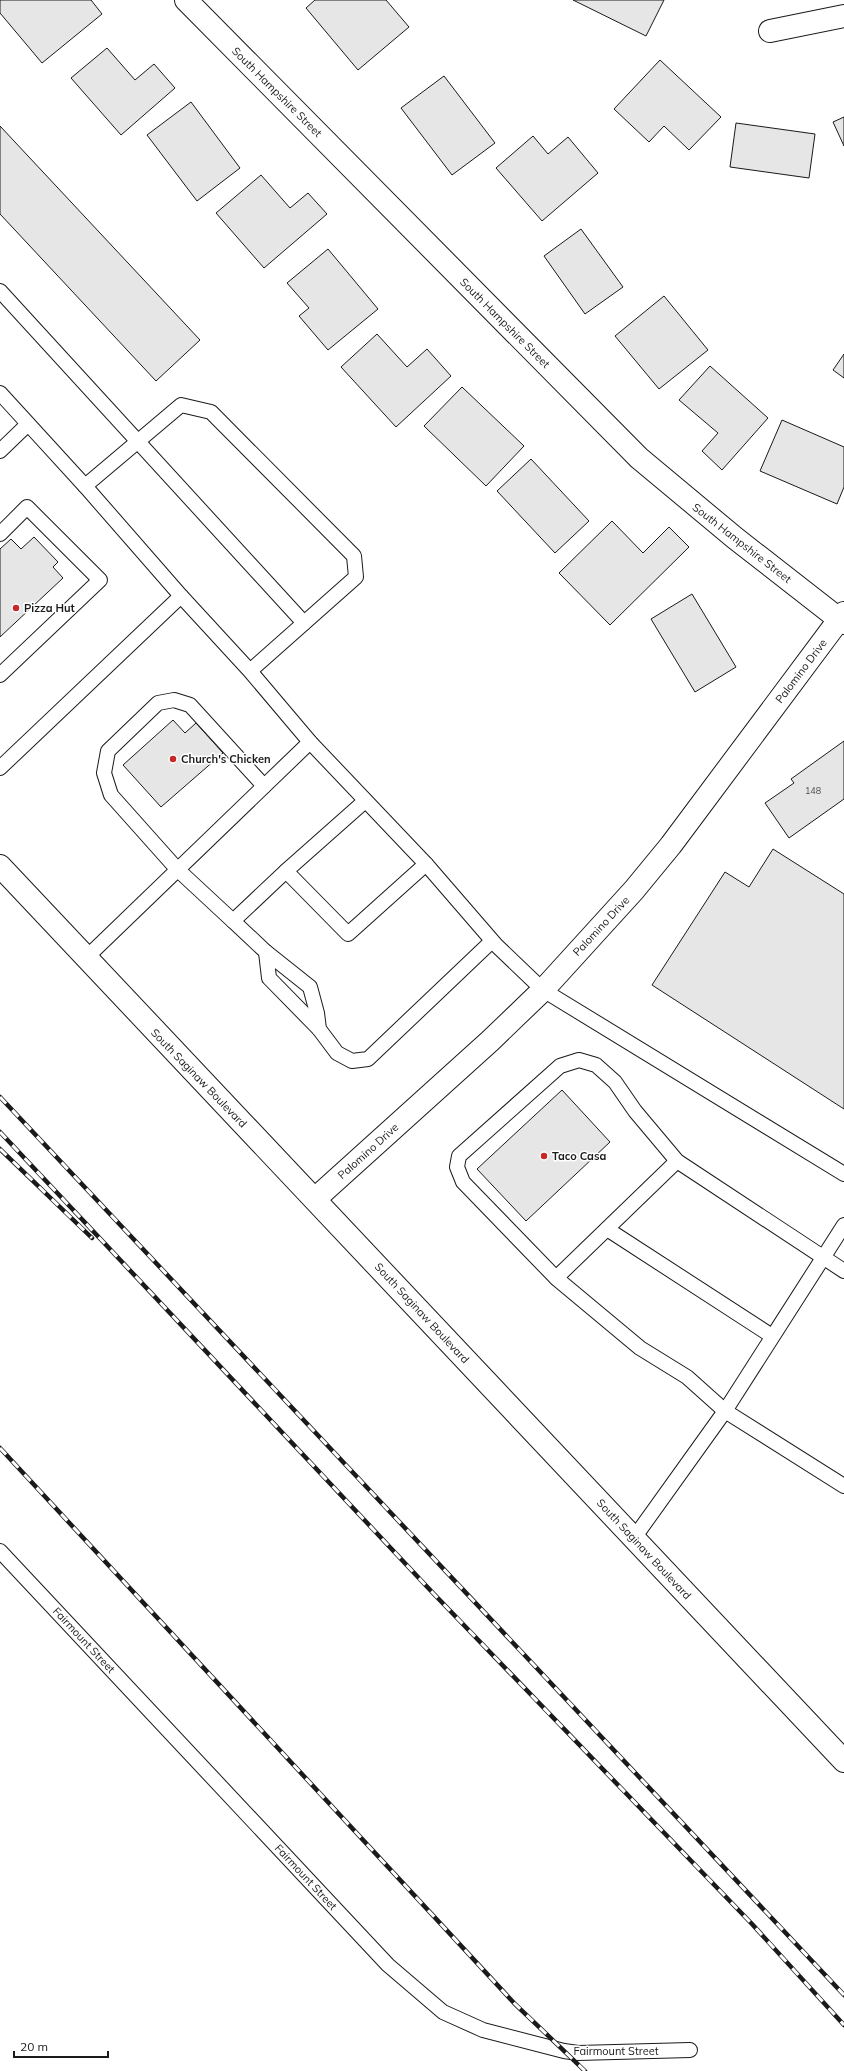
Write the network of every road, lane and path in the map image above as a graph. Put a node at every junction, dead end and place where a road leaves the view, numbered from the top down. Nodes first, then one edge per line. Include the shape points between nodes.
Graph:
1 (192, 2) edge
2 (844, 16) edge
3 (770, 30) dead end
4 (0, 291) edge
5 (0, 393) edge
6 (28, 424) junction
7 (138, 442) junction
8 (0, 451) edge
9 (85, 486) junction
10 (0, 534) edge
11 (181, 596) junction
12 (842, 619) edge
13 (304, 623) junction
14 (250, 671) junction
15 (0, 675) edge
16 (310, 742) junction
17 (0, 768) edge
18 (264, 786) junction
19 (365, 801) junction
20 (426, 864) junction
21 (0, 866) edge
22 (178, 869) junction
23 (286, 871) junction
24 (234, 921) junction
25 (492, 940) junction
26 (266, 952) junction
27 (86, 958) junction
28 (543, 990) junction
29 (319, 1029) junction
30 (677, 1161) junction
31 (844, 1174) edge
32 (315, 1199) junction
33 (844, 1225) edge
34 (607, 1229) junction
35 (823, 1257) junction
36 (844, 1271) edge
37 (556, 1278) junction
38 (772, 1336) junction
39 (725, 1411) junction
40 (844, 1486) edge
41 (634, 1538) junction
42 (0, 1551) edge
43 (844, 1761) edge
44 (690, 2050) dead end

1 - 12 street, South Hampshire Street via 639,458 729,533
2 - 3 street
4 - 7 lane
5 - 6 lane
6 - 8 lane
6 - 9 lane
7 - 9 lane
7 - 13 lane
7 - 13 lane via 182,405 211,412 354,556 356,577
9 - 11 lane
10 - 15 lane via 27,507 100,580
11 - 14 lane
11 - 17 lane
12 - 28 street, Palomino Drive via 671,845 634,890
13 - 14 lane
14 - 16 lane
16 - 18 lane
16 - 19 lane
18 - 22 lane
18 - 22 lane via 190,705 174,700 158,703 108,751 104,773 111,795
19 - 20 lane
19 - 23 lane
20 - 23 lane via 348,934
20 - 25 lane
21 - 27 street, South Saginaw Boulevard
22 - 24 lane
22 - 27 lane
23 - 24 lane
24 - 26 lane
25 - 28 lane
25 - 29 lane via 368,1059 352,1061 337,1053
26 - 29 lane via 269,978
26 - 29 lane via 310,987
27 - 32 street, South Saginaw Boulevard
28 - 31 lane
28 - 32 street, Palomino Drive
30 - 34 lane
30 - 35 lane
30 - 37 lane via 635,1111 615,1082 596,1065 579,1060 560,1066 460,1156 457,1167 463,1182
32 - 41 street, South Saginaw Boulevard
33 - 35 lane
34 - 37 lane
34 - 38 lane
35 - 36 lane
35 - 38 lane
37 - 39 lane via 640,1348 687,1377
38 - 39 lane
39 - 40 lane
39 - 41 lane
41 - 43 street, South Saginaw Boulevard
42 - 44 lane, Fairmount Street via 388,1964 443,2012 484,2030 564,2051 578,2053

